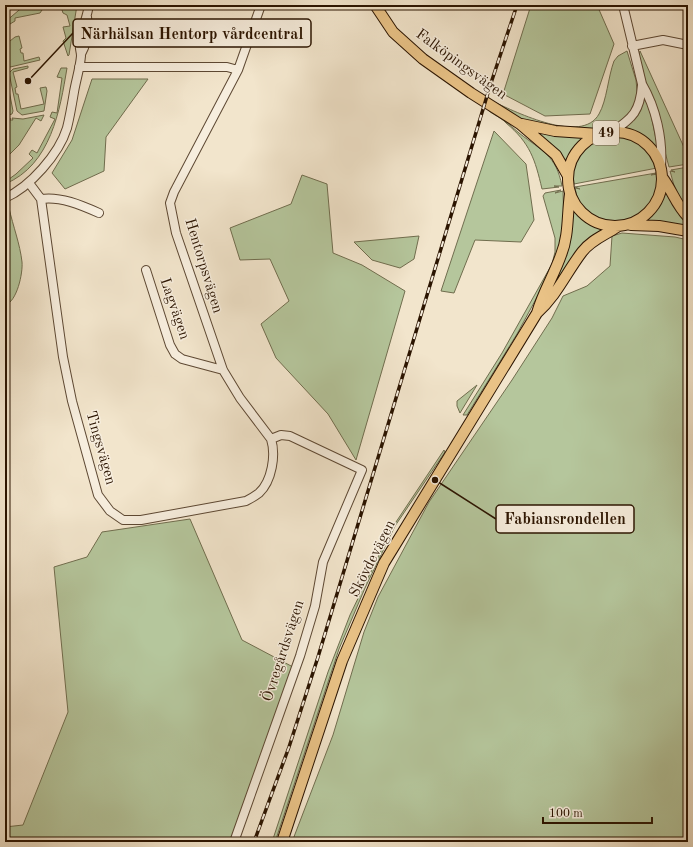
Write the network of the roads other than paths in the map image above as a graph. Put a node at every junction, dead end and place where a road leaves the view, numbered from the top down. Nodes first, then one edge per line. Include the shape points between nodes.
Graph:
1 (89, 5) edge
2 (261, 5) edge
3 (375, 5) edge
4 (623, 5) edge
5 (688, 45) edge
6 (632, 46) junction
7 (79, 67) junction
8 (238, 70) junction
9 (642, 84) junction
10 (520, 124) junction
11 (607, 133) junction
12 (661, 172) junction
13 (568, 176) junction
14 (28, 183) junction
15 (570, 194) junction
16 (5, 198) edge
17 (41, 199) junction
18 (98, 213) dead end
19 (688, 218) edge
20 (629, 225) junction
21 (617, 226) junction
22 (688, 231) edge
23 (146, 270) dead end
24 (537, 313) junction
25 (223, 370) junction
26 (271, 439) junction
27 (234, 842) edge
28 (282, 842) edge

1 - 7 street via 80,40
2 - 8 street, Hentorpsvägen
3 - 10 main road, Falköpingsvägen / 49 via 394,32 423,59
4 - 6 street
5 - 6 street via 663,40
6 - 9 street
7 - 8 street via 227,67
7 - 14 street via 66,129 55,152
8 - 25 street, Hentorpsvägen via 170,203 176,234
9 - 11 street via 636,112
9 - 12 street via 662,150
10 - 11 main road, Falköpingsvägen / 49 via 555,131
10 - 13 main road, Falköpingsvägen / 49 via 556,155
11 - 12 main road, 49 via 631,135 642,141 652,150
11 - 13 main road, 49 via 588,140 578,150 571,162
12 - 19 main road, 49
12 - 20 main road, 49 via 661,188 655,204 644,217
13 - 15 main road, 49
14 - 16 street
14 - 17 street
15 - 21 main road, 49 via 576,206 591,220 603,225
15 - 24 main road via 567,232 562,254 542,296
17 - 18 street via 50,198 78,204
17 - 26 street, Tingsvägen via 63,357 72,401 98,495 110,511 123,520 141,520 246,501 260,492 270,475 273,458
20 - 21 main road, 49
20 - 22 main road, 49 via 659,226
21 - 24 main road via 582,251 550,301
23 - 25 street, Lagvägen via 175,354 182,359
24 - 28 main road, Skövdevägen via 384,563 342,661
25 - 26 street, Hentorpsvägen via 240,398
26 - 27 street, Övregårdsvägen via 281,435 290,436 362,470 323,562 315,606 300,656

